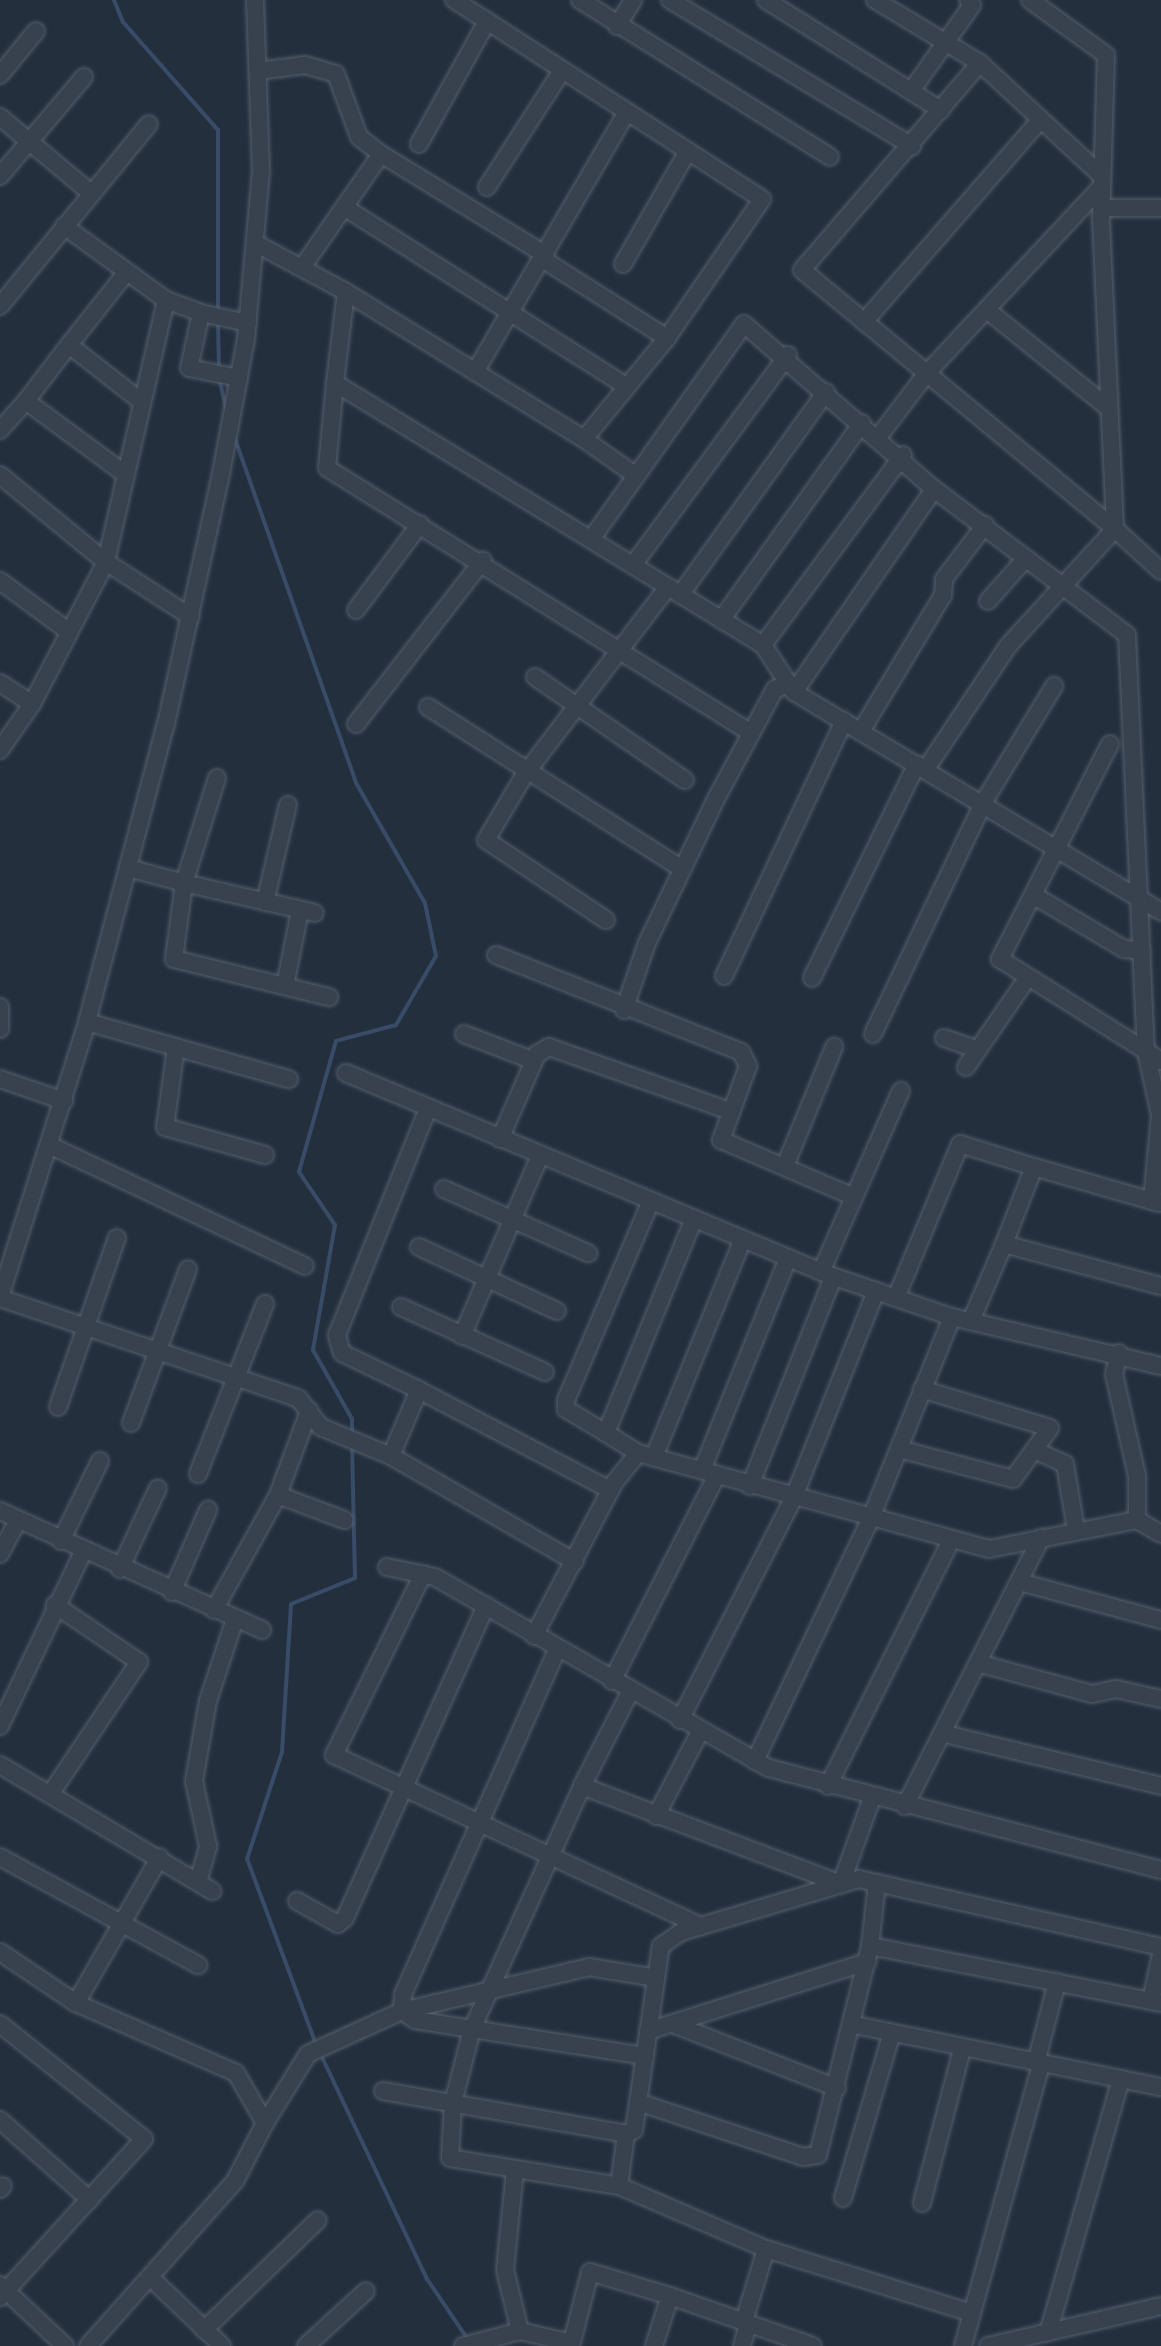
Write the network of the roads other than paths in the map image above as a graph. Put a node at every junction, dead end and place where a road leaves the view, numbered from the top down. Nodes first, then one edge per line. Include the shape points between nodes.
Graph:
1 (255, 0) edge
2 (454, 0) edge
3 (580, 0) edge
4 (633, 0) edge
5 (670, 0) edge
6 (766, 0) edge
7 (875, 0) edge
8 (968, 0) edge
9 (1030, 0) edge
10 (486, 23) junction
11 (617, 26) junction
12 (36, 31) dead end
13 (947, 39) junction
14 (980, 63) junction
15 (258, 71) junction
16 (561, 72) junction
17 (0, 75) edge
18 (84, 77) dead end
19 (914, 87) junction
20 (941, 110) junction
21 (626, 114) junction
22 (0, 117) edge
23 (1041, 119) junction
24 (149, 124) dead end
25 (29, 141) junction
26 (419, 144) dead end
27 (912, 146) junction
28 (688, 151) junction
29 (381, 154) junction
30 (830, 157) dead end
31 (0, 176) edge
32 (1102, 181) junction
33 (487, 187) dead end
34 (91, 193) junction
35 (344, 207) junction
36 (1101, 208) junction
37 (1161, 208) edge
38 (64, 226) junction
39 (255, 243) junction
40 (545, 257) junction
41 (623, 264) dead end
42 (303, 266) junction
43 (126, 273) junction
44 (346, 292) junction
45 (166, 300) junction
46 (0, 306) edge
47 (987, 310) junction
48 (512, 311) junction
49 (205, 314) junction
50 (864, 322) junction
51 (248, 323) junction
52 (667, 338) junction
53 (69, 345) junction
54 (788, 355) junction
55 (475, 372) junction
56 (927, 373) junction
57 (233, 377) junction
58 (335, 383) junction
59 (624, 385) junction
60 (826, 392) junction
61 (26, 401) junction
62 (142, 402) junction
63 (1106, 406) junction
64 (862, 423) junction
65 (0, 430) edge
66 (879, 436) junction
67 (584, 439) junction
68 (903, 455) junction
69 (125, 474) junction
70 (0, 475) edge
71 (636, 476) junction
72 (934, 489) junction
73 (420, 524) junction
74 (985, 525) junction
75 (1115, 529) junction
76 (592, 538) junction
77 (1026, 558) junction
78 (483, 560) junction
79 (106, 562) junction
80 (633, 565) junction
81 (1161, 571) edge
82 (0, 581) edge
83 (1064, 588) junction
84 (674, 591) junction
85 (988, 601) dead end
86 (356, 610) dead end
87 (191, 617) junction
88 (721, 620) junction
89 (68, 631) junction
90 (763, 645) junction
91 (620, 652) junction
92 (535, 677) dead end
93 (0, 683) edge
94 (1054, 686) dead end
95 (792, 688) junction
96 (32, 704) junction
97 (576, 706) junction
98 (428, 707) dead end
99 (844, 721) junction
100 (356, 724) dead end
101 (861, 731) junction
102 (751, 733) junction
103 (1110, 744) dead end
104 (0, 750) edge
105 (922, 767) junction
106 (525, 774) junction
107 (217, 778) dead end
108 (685, 780) dead end
109 (983, 803) junction
110 (288, 805) dead end
111 (1057, 846) junction
112 (128, 868) junction
113 (682, 869) junction
114 (184, 883) junction
115 (1033, 895) junction
116 (1140, 899) junction
117 (265, 902) junction
118 (1161, 912) edge
119 (606, 920) dead end
120 (1142, 951) junction
121 (496, 955) dead end
122 (724, 976) dead end
123 (812, 978) dead end
124 (1026, 980) junction
125 (285, 986) junction
126 (329, 997) dead end
127 (0, 1007) edge
128 (624, 1010) junction
129 (87, 1022) junction
130 (0, 1029) edge
131 (464, 1034) dead end
132 (873, 1034) dead end
133 (944, 1038) dead end
134 (176, 1047) junction
135 (834, 1047) dead end
136 (978, 1050) junction
137 (1146, 1051) junction
138 (534, 1061) junction
139 (1161, 1061) edge
140 (966, 1067) dead end
141 (346, 1073) dead end
142 (0, 1079) edge
143 (289, 1079) dead end
144 (901, 1091) dead end
145 (64, 1101) junction
146 (428, 1109) junction
147 (730, 1111) junction
148 (500, 1139) junction
149 (49, 1145) junction
150 (265, 1155) dead end
151 (540, 1156) junction
152 (785, 1166) junction
153 (1034, 1167) junction
154 (444, 1189) dead end
155 (854, 1197) junction
156 (651, 1201) junction
157 (1156, 1202) edge
158 (694, 1218) junction
159 (513, 1219) junction
160 (117, 1238) dead end
161 (743, 1239) junction
162 (1004, 1244) junction
163 (419, 1247) dead end
164 (588, 1253) dead end
165 (788, 1258) junction
166 (305, 1266) dead end
167 (188, 1269) dead end
168 (827, 1274) junction
169 (487, 1277) junction
170 (1161, 1286) edge
171 (876, 1291) junction
172 (0, 1298) edge
173 (896, 1298) junction
174 (265, 1304) dead end
175 (401, 1307) dead end
176 (557, 1311) dead end
177 (952, 1317) junction
178 (971, 1321) junction
179 (84, 1324) junction
180 (462, 1336) junction
181 (157, 1346) junction
182 (1119, 1353) junction
183 (1161, 1366) edge
184 (545, 1372) dead end
185 (235, 1375) junction
186 (922, 1389) junction
187 (419, 1390) junction
188 (58, 1407) dead end
189 (309, 1411) junction
190 (131, 1423) dead end
191 (606, 1433) junction
192 (899, 1449) junction
193 (1034, 1450) junction
194 (646, 1455) junction
195 (391, 1456) junction
196 (100, 1461) dead end
197 (710, 1473) junction
198 (198, 1474) dead end
199 (750, 1486) junction
200 (158, 1488) dead end
201 (610, 1490) junction
202 (278, 1495) junction
203 (793, 1499) junction
204 (208, 1510) dead end
205 (0, 1511) edge
206 (18, 1520) junction
207 (344, 1520) dead end
208 (870, 1520) junction
209 (1137, 1520) junction
210 (1076, 1530) junction
211 (1161, 1534) edge
212 (1041, 1538) junction
213 (951, 1540) junction
214 (61, 1541) junction
215 (83, 1552) junction
216 (0, 1554) edge
217 (575, 1562) junction
218 (387, 1567) dead end
219 (120, 1569) junction
220 (423, 1574) junction
221 (1020, 1582) junction
222 (172, 1592) junction
223 (55, 1605) junction
224 (486, 1605) junction
225 (214, 1610) junction
226 (235, 1619) junction
227 (1161, 1620) edge
228 (262, 1630) dead end
229 (534, 1636) junction
230 (557, 1650) junction
231 (978, 1663) junction
232 (612, 1681) junction
233 (630, 1692) junction
234 (1161, 1699) edge
235 (680, 1720) junction
236 (0, 1726) edge
237 (700, 1732) junction
238 (945, 1734) junction
239 (755, 1761) junction
240 (0, 1765) edge
241 (582, 1786) junction
242 (828, 1786) junction
243 (1161, 1786) edge
244 (407, 1789) junction
245 (51, 1793) junction
246 (872, 1798) junction
247 (905, 1806) junction
248 (656, 1816) junction
249 (481, 1822) junction
250 (549, 1856) junction
251 (0, 1857) edge
252 (160, 1857) junction
253 (1161, 1870) edge
254 (877, 1883) junction
255 (841, 1884) junction
256 (297, 1901) dead end
257 (120, 1922) junction
258 (701, 1926) junction
259 (1161, 1947) edge
260 (0, 1952) edge
261 (868, 1954) junction
262 (1161, 1954) edge
263 (198, 1965) dead end
264 (656, 1978) junction
265 (1057, 1982) junction
266 (489, 1991) junction
267 (1156, 2002) edge
268 (76, 2003) junction
269 (402, 2011) junction
270 (0, 2024) edge
271 (673, 2024) junction
272 (855, 2025) junction
273 (472, 2029) junction
274 (648, 2031) junction
275 (892, 2033) junction
276 (962, 2049) junction
277 (645, 2056) junction
278 (1038, 2063) junction
279 (1121, 2079) junction
280 (1161, 2087) edge
281 (837, 2088) junction
282 (383, 2091) dead end
283 (638, 2102) junction
284 (453, 2103) junction
285 (0, 2120) edge
286 (265, 2123) junction
287 (626, 2134) junction
288 (515, 2170) junction
289 (619, 2186) junction
290 (843, 2198) dead end
291 (90, 2200) junction
292 (922, 2203) dead end
293 (318, 2220) dead end
294 (766, 2249) junction
295 (152, 2279) junction
296 (2, 2291) edge
297 (366, 2291) dead end
298 (670, 2296) junction
299 (1161, 2306) edge
300 (971, 2313) junction
301 (746, 2322) junction
302 (204, 2330) junction
303 (520, 2331) junction
304 (1041, 2336) edge
305 (94, 2344) edge
306 (572, 2344) edge
307 (65, 2346) edge
308 (222, 2346) edge
309 (306, 2346) edge
310 (463, 2346) edge
311 (654, 2346) edge
312 (742, 2346) edge
313 (813, 2346) edge
314 (963, 2346) edge
315 (988, 2346) edge

1 - 15 street
2 - 10 street
3 - 11 street
4 - 11 street
5 - 27 street
6 - 19 street
7 - 13 street
8 - 13 street via 972,5
9 - 32 street via 1106,55
10 - 16 street
10 - 26 street
11 - 30 street
12 - 17 street
13 - 14 street
13 - 19 street
14 - 20 street
14 - 23 street
15 - 29 street via 305,65 336,74 359,137
15 - 39 street
16 - 21 street
16 - 33 street
18 - 25 street
19 - 20 street
20 - 27 street
21 - 28 street
21 - 40 street
22 - 25 street
23 - 32 street
23 - 50 street
24 - 34 street
25 - 31 street
25 - 34 street
27 - 50 street via 802,270
28 - 41 street
28 - 52 street via 762,199
29 - 35 street
29 - 40 street
32 - 36 street
32 - 47 street
34 - 38 street
35 - 42 street
35 - 48 street
36 - 37 street
36 - 63 street
38 - 43 street
38 - 46 street
39 - 42 street
39 - 51 street
40 - 48 street
40 - 52 street
42 - 44 street
43 - 45 street
43 - 53 street
44 - 55 street
44 - 58 street
45 - 49 street
45 - 62 street
47 - 56 street
47 - 63 street
48 - 55 street
48 - 59 street
49 - 51 street
49 - 57 street via 189,368
50 - 56 street
51 - 57 street
52 - 59 street
53 - 61 street
53 - 62 street
54 - 60 street
54 - 71 street via 744,324
54 - 80 street
55 - 67 street
56 - 66 street
56 - 75 street
57 - 87 street via 233,409
58 - 73 street via 327,468
58 - 76 street
59 - 67 street
60 - 64 street
60 - 84 street
61 - 65 street
61 - 69 street
62 - 69 street
63 - 75 street
64 - 66 street
64 - 88 street
66 - 68 street
67 - 71 street
68 - 72 street
68 - 90 street
69 - 79 street
70 - 79 street
71 - 76 street
72 - 74 street
72 - 95 street
73 - 78 street
73 - 86 street
74 - 77 street
74 - 101 street via 944,579 943,595
75 - 81 street
75 - 83 street
76 - 80 street
77 - 83 street
77 - 85 street
78 - 91 street
78 - 100 street
79 - 87 street
79 - 89 street
80 - 84 street
82 - 89 street
83 - 105 street via 1008,646
83 - 116 street via 1127,635
84 - 88 street
84 - 91 street
87 - 112 street
88 - 90 street
89 - 96 street
90 - 95 street
91 - 97 street
91 - 102 street
92 - 97 street
93 - 96 street
94 - 109 street
95 - 99 street
95 - 102 street via 775,689
96 - 104 street
97 - 106 street
97 - 108 street
98 - 106 street
99 - 101 street
99 - 122 street
101 - 105 street
102 - 113 street
103 - 111 street
105 - 109 street
105 - 123 street
106 - 113 street
106 - 119 street via 489,846
107 - 114 street
109 - 111 street
109 - 132 street
110 - 117 street
111 - 115 street
111 - 116 street
112 - 114 street
112 - 129 street
113 - 128 street
114 - 117 street
114 - 125 street via 174,959
115 - 120 street via 1124,949
115 - 124 street via 1000,959
116 - 118 street
116 - 120 street
117 - 125 street via 308,912
120 - 137 street
121 - 128 street
124 - 136 street
124 - 137 street
125 - 126 street
127 - 130 street
128 - 147 street via 746,1055
129 - 134 street
129 - 145 street
131 - 138 street
133 - 136 street
134 - 143 street
134 - 150 street via 165,1127
135 - 152 street
136 - 140 street
137 - 139 street
137 - 157 street via 1160,1115
138 - 147 street via 555,1047
138 - 148 street
141 - 146 street
142 - 145 street
144 - 155 street
145 - 149 street
146 - 148 street
146 - 187 street via 337,1335 342,1353
147 - 152 street via 723,1143
148 - 151 street
149 - 166 street
149 - 172 street
151 - 156 street
151 - 159 street
152 - 155 street
153 - 157 street
153 - 162 street
153 - 173 street via 960,1144
154 - 159 street
155 - 168 street
156 - 158 street
156 - 191 street via 566,1400 584,1423
158 - 161 street
158 - 191 street
159 - 164 street
159 - 169 street
160 - 179 street
161 - 165 street
161 - 194 street
162 - 170 street
162 - 178 street
163 - 169 street
165 - 168 street
165 - 197 street
167 - 181 street
168 - 171 street
168 - 199 street
169 - 176 street
169 - 180 street
171 - 173 street
171 - 203 street
172 - 179 street
173 - 177 street
174 - 185 street
175 - 180 street
177 - 178 street
177 - 186 street
178 - 182 street
179 - 181 street
179 - 188 street
180 - 184 street
181 - 185 street
181 - 190 street
182 - 183 street
182 - 209 street via 1114,1374 1137,1476
185 - 189 street via 298,1398
185 - 198 street
186 - 192 street
186 - 193 street via 1050,1428
187 - 195 street
187 - 201 street
189 - 195 street via 342,1436
189 - 202 street
191 - 194 street
192 - 193 street via 1013,1479
192 - 208 street
193 - 210 street via 1065,1464
194 - 197 street
194 - 201 street
195 - 217 street
196 - 214 street
197 - 199 street
197 - 232 street
199 - 203 street
200 - 219 street
201 - 217 street
202 - 207 street
202 - 225 street
203 - 208 street
203 - 235 street
204 - 222 street
205 - 206 street
206 - 214 street
206 - 216 street
208 - 213 street
208 - 239 street
209 - 210 street
209 - 211 street
210 - 212 street
212 - 213 street via 989,1549
212 - 221 street
213 - 242 street
214 - 215 street
215 - 219 street
215 - 223 street
217 - 229 street
218 - 220 street
219 - 222 street
220 - 224 street
220 - 244 street via 334,1755
221 - 227 street
221 - 231 street
222 - 225 street
223 - 236 street
223 - 245 street via 139,1662
224 - 229 street
224 - 244 street
225 - 226 street
226 - 228 street
226 - 252 street via 208,1701 194,1781 208,1846 205,1886
229 - 230 street
230 - 232 street
230 - 249 street
231 - 234 street via 1092,1694 1116,1689
231 - 238 street
232 - 233 street
233 - 235 street
233 - 241 street
235 - 237 street
237 - 239 street
237 - 248 street
238 - 243 street
238 - 247 street
239 - 242 street
240 - 245 street
241 - 248 street
241 - 250 street
242 - 246 street
244 - 249 street
244 - 256 street via 345,1918 338,1924
245 - 252 street
246 - 247 street
246 - 255 street
247 - 253 street
248 - 255 street
249 - 250 street
249 - 269 street
250 - 258 street
250 - 266 street
251 - 257 street
252 - 257 street
254 - 255 street
254 - 259 street
254 - 261 street
255 - 258 street
257 - 263 street
257 - 268 street
258 - 264 street via 661,1946
260 - 268 street
261 - 265 street
261 - 271 street
261 - 272 street
262 - 267 street
264 - 266 street via 589,1967
264 - 274 street
265 - 267 street
265 - 278 street
266 - 269 street
266 - 273 street
268 - 286 street via 236,2073
269 - 273 street
269 - 286 street via 308,2054
270 - 291 street via 142,2134 143,2144
271 - 274 street
271 - 281 street
272 - 275 street
272 - 281 street
273 - 277 street
273 - 284 street
274 - 277 street
275 - 276 street
275 - 290 street
276 - 278 street
276 - 292 street
277 - 283 street
278 - 279 street
278 - 300 street
279 - 280 street
279 - 304 street
281 - 283 street via 818,2155 803,2157
282 - 284 street
283 - 287 street via 634,2130
284 - 287 street
284 - 288 street via 450,2158
285 - 291 street
286 - 295 street via 235,2181
287 - 289 street
288 - 289 street
288 - 303 street via 505,2270
289 - 294 street
291 - 296 street
293 - 302 street
294 - 300 street
294 - 301 street
295 - 302 street
295 - 305 street
296 - 307 street
297 - 309 street
298 - 301 street
298 - 306 street via 590,2272
298 - 311 street
299 - 304 street
300 - 314 street
301 - 312 street
301 - 313 street
302 - 308 street
303 - 306 street
303 - 310 street via 483,2336
304 - 315 street

